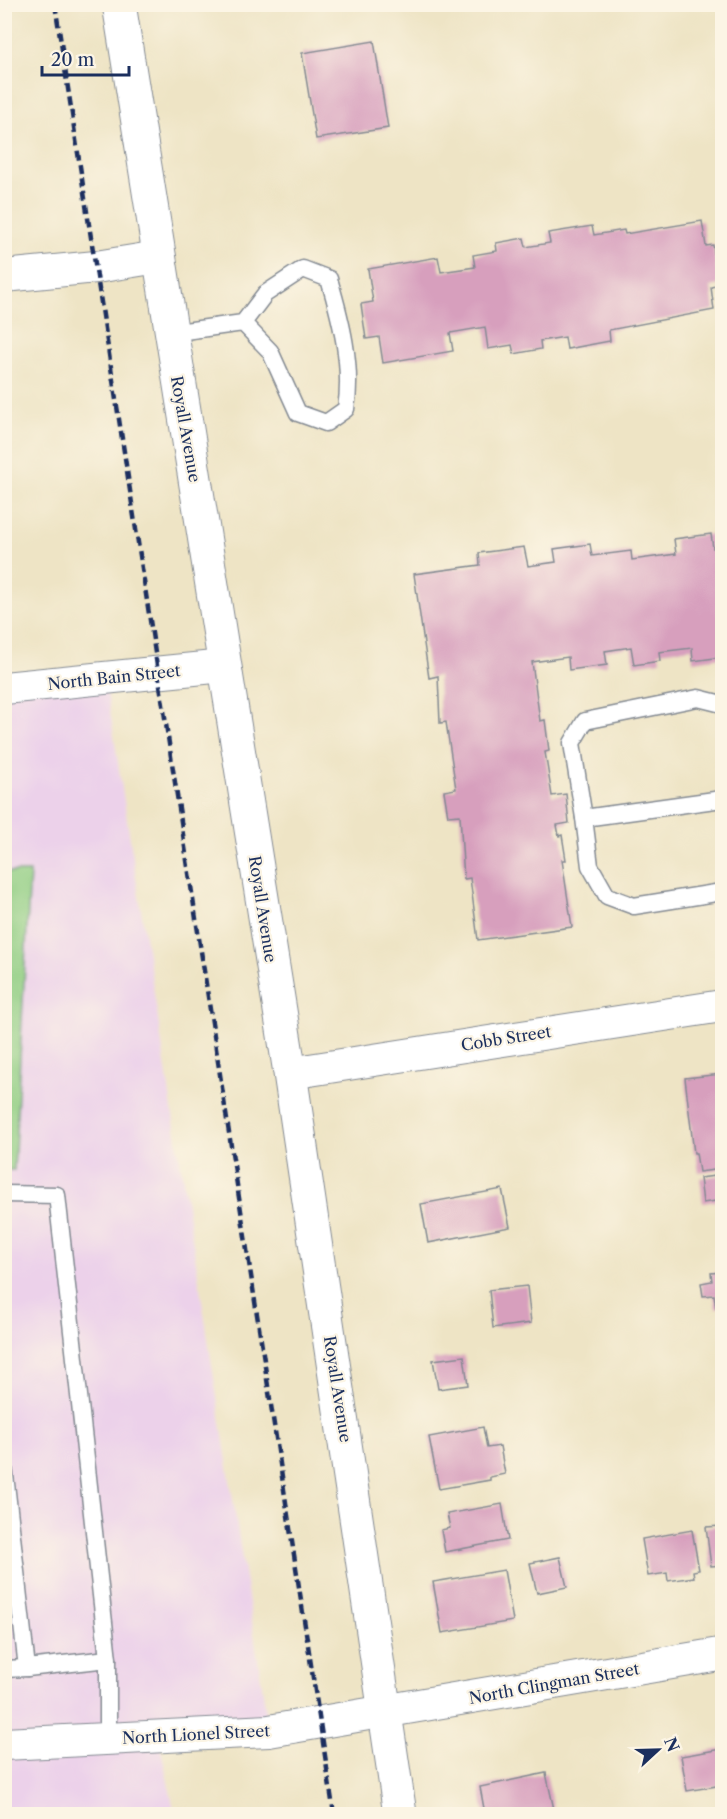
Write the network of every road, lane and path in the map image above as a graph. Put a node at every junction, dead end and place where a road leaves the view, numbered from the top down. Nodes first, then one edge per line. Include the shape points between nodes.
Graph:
1 (119, 4) edge
2 (158, 257) junction
3 (4, 276) edge
4 (243, 322) junction
5 (170, 333) junction
6 (224, 666) junction
7 (4, 688) edge
8 (723, 704) edge
9 (723, 799) edge
10 (584, 818) junction
11 (723, 892) edge
12 (723, 1006) edge
13 (290, 1072) junction
14 (4, 1194) edge
15 (4, 1466) edge
16 (723, 1654) edge
17 (108, 1659) junction
18 (27, 1668) junction
19 (4, 1669) edge
20 (386, 1711) junction
21 (108, 1739) junction
22 (4, 1744) edge
23 (400, 1815) edge

1 - 2 street, Royall Avenue
2 - 3 street
2 - 5 street, Royall Avenue
4 - 4 lane via 265,294 303,269 329,279 340,316 350,388 346,409 326,423 298,413 270,351
4 - 5 lane
5 - 6 street, Royall Avenue
6 - 7 street, North Bain Street
6 - 13 street, Royall Avenue
8 - 10 lane via 698,698 585,721 572,743
9 - 10 lane
10 - 11 lane via 590,866 607,896 634,906
12 - 13 street, Cobb Street
13 - 20 street, Royall Avenue
14 - 17 lane via 57,1195
15 - 18 lane
16 - 20 street, North Clingman Street
17 - 18 lane
17 - 21 lane
18 - 19 lane
20 - 21 street, North Lionel Street via 269,1731
20 - 23 street, Royall Avenue
21 - 22 street, North Lionel Street

